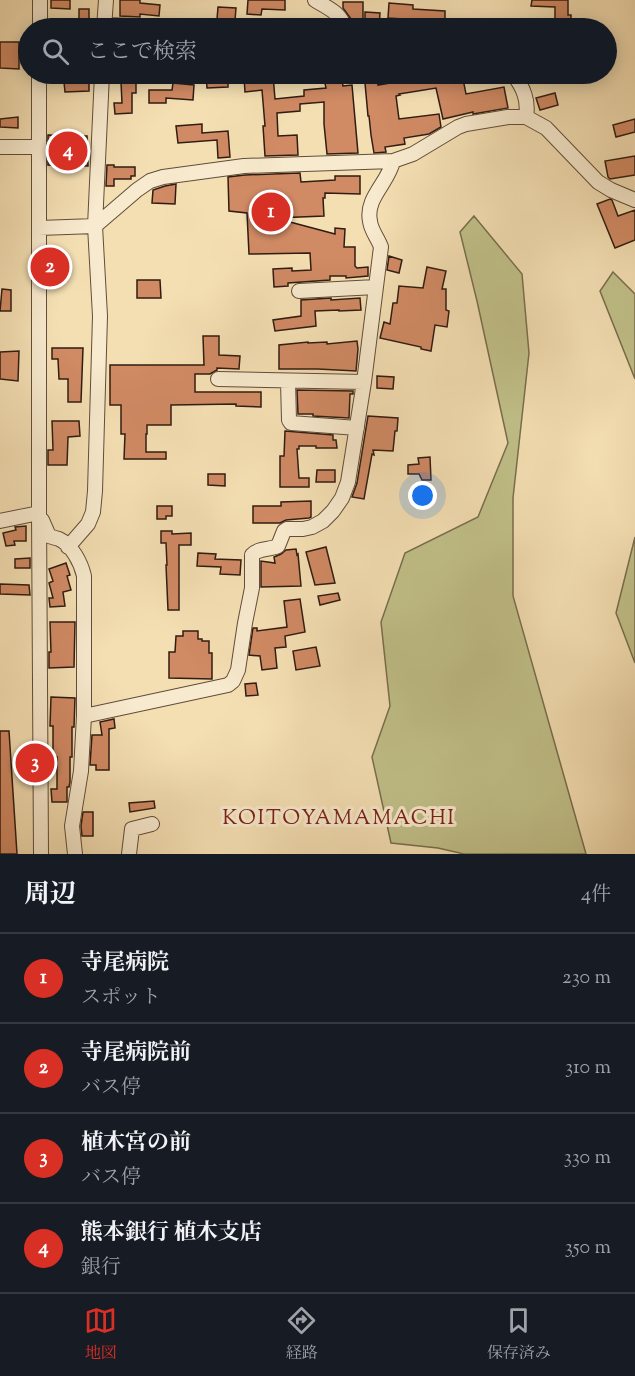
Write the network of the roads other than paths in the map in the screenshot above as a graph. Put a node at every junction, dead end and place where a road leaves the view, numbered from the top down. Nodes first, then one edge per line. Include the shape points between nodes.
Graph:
1 (40, 0) edge
2 (106, 0) edge
3 (315, 0) edge
4 (40, 18) edge
5 (105, 18) edge
6 (341, 18) edge
7 (39, 84) edge
8 (102, 84) edge
9 (519, 84) edge
10 (526, 117) junction
11 (0, 147) edge
12 (39, 147) junction
13 (393, 160) junction
14 (635, 200) edge
15 (95, 226) junction
16 (39, 228) junction
17 (376, 287) junction
18 (299, 291) dead end
19 (218, 379) dead end
20 (288, 381) junction
21 (364, 382) junction
22 (357, 428) junction
23 (39, 513) junction
24 (0, 521) edge
25 (68, 547) junction
26 (84, 716) junction
27 (152, 824) dead end
28 (41, 854) edge
29 (75, 854) edge
30 (129, 854) edge

1 - 4 street
2 - 5 street
3 - 6 street
7 - 12 street
8 - 15 street
9 - 10 street via 528,107
10 - 13 street via 466,124 412,154
10 - 14 street via 546,128 598,182
11 - 12 street
12 - 16 street
13 - 15 street via 244,166 163,177 137,190
13 - 17 street via 369,212 381,247
15 - 16 street
15 - 25 street via 100,316 95,491 88,524
16 - 23 street
17 - 18 street
17 - 21 street
19 - 20 street
20 - 21 street
20 - 22 street via 291,423
21 - 22 street
22 - 26 street via 348,482 333,511 312,527 284,531 278,546 252,555 252,588 233,681
23 - 24 street
23 - 25 street via 49,536
23 - 28 street
25 - 26 street via 81,564 84,576
26 - 29 street via 72,826
27 - 30 street via 132,829

